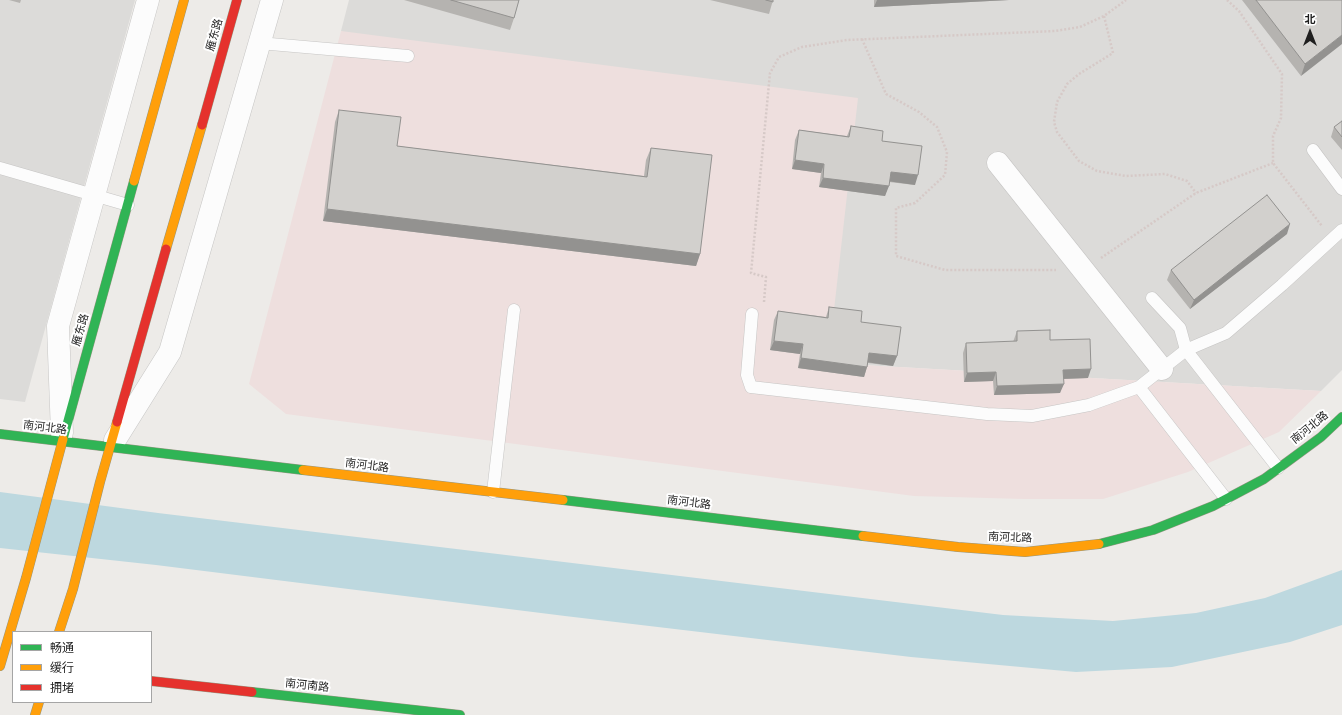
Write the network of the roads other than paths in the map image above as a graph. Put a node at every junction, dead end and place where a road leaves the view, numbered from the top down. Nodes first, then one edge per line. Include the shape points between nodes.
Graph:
1 (148, 0) edge
2 (184, 0) edge
3 (237, 0) edge
4 (272, 0) edge
5 (260, 43) junction
6 (408, 56) dead end
7 (1313, 150) dead end
8 (998, 163) dead end
9 (0, 168) edge
10 (1342, 189) edge
11 (94, 195) junction
12 (128, 205) junction
13 (1342, 230) edge
14 (1152, 298) dead end
15 (514, 310) dead end
16 (752, 314) dead end
17 (1186, 350) junction
18 (1162, 369) junction
19 (1139, 387) junction
20 (1342, 417) edge
21 (0, 434) edge
22 (62, 442) junction
23 (110, 448) junction
24 (1278, 468) junction
25 (493, 492) junction
26 (1226, 499) junction
27 (59, 631) edge
28 (2, 665) edge
29 (152, 681) edge
30 (38, 703) edge
31 (35, 715) edge
32 (460, 715) edge

1 - 11 street
2 - 12 street, 雁东路
3 - 23 street, 雁东路
4 - 5 street
5 - 6 lane
5 - 23 street via 170,352
7 - 10 lane
8 - 18 street
9 - 11 lane
11 - 12 lane
11 - 22 street via 58,326
12 - 22 street, 雁东路
13 - 17 lane via 1226,333
14 - 17 lane via 1180,328
15 - 25 lane
16 - 19 lane via 747,374 751,387 987,414 1032,416 1089,405
17 - 18 lane
17 - 24 lane
18 - 19 lane
19 - 26 lane
20 - 24 street, 南河北路 via 1321,437
21 - 22 street, 南河北路
22 - 23 street, 南河北路
22 - 28 street, 雁东路
23 - 25 street, 南河北路
23 - 27 street, 雁东路
24 - 26 street, 南河北路 via 1264,479
25 - 26 street, 南河北路 via 958,547 1025,552 1095,545 1131,536 1153,530
29 - 32 street, 南河南路
30 - 31 street

